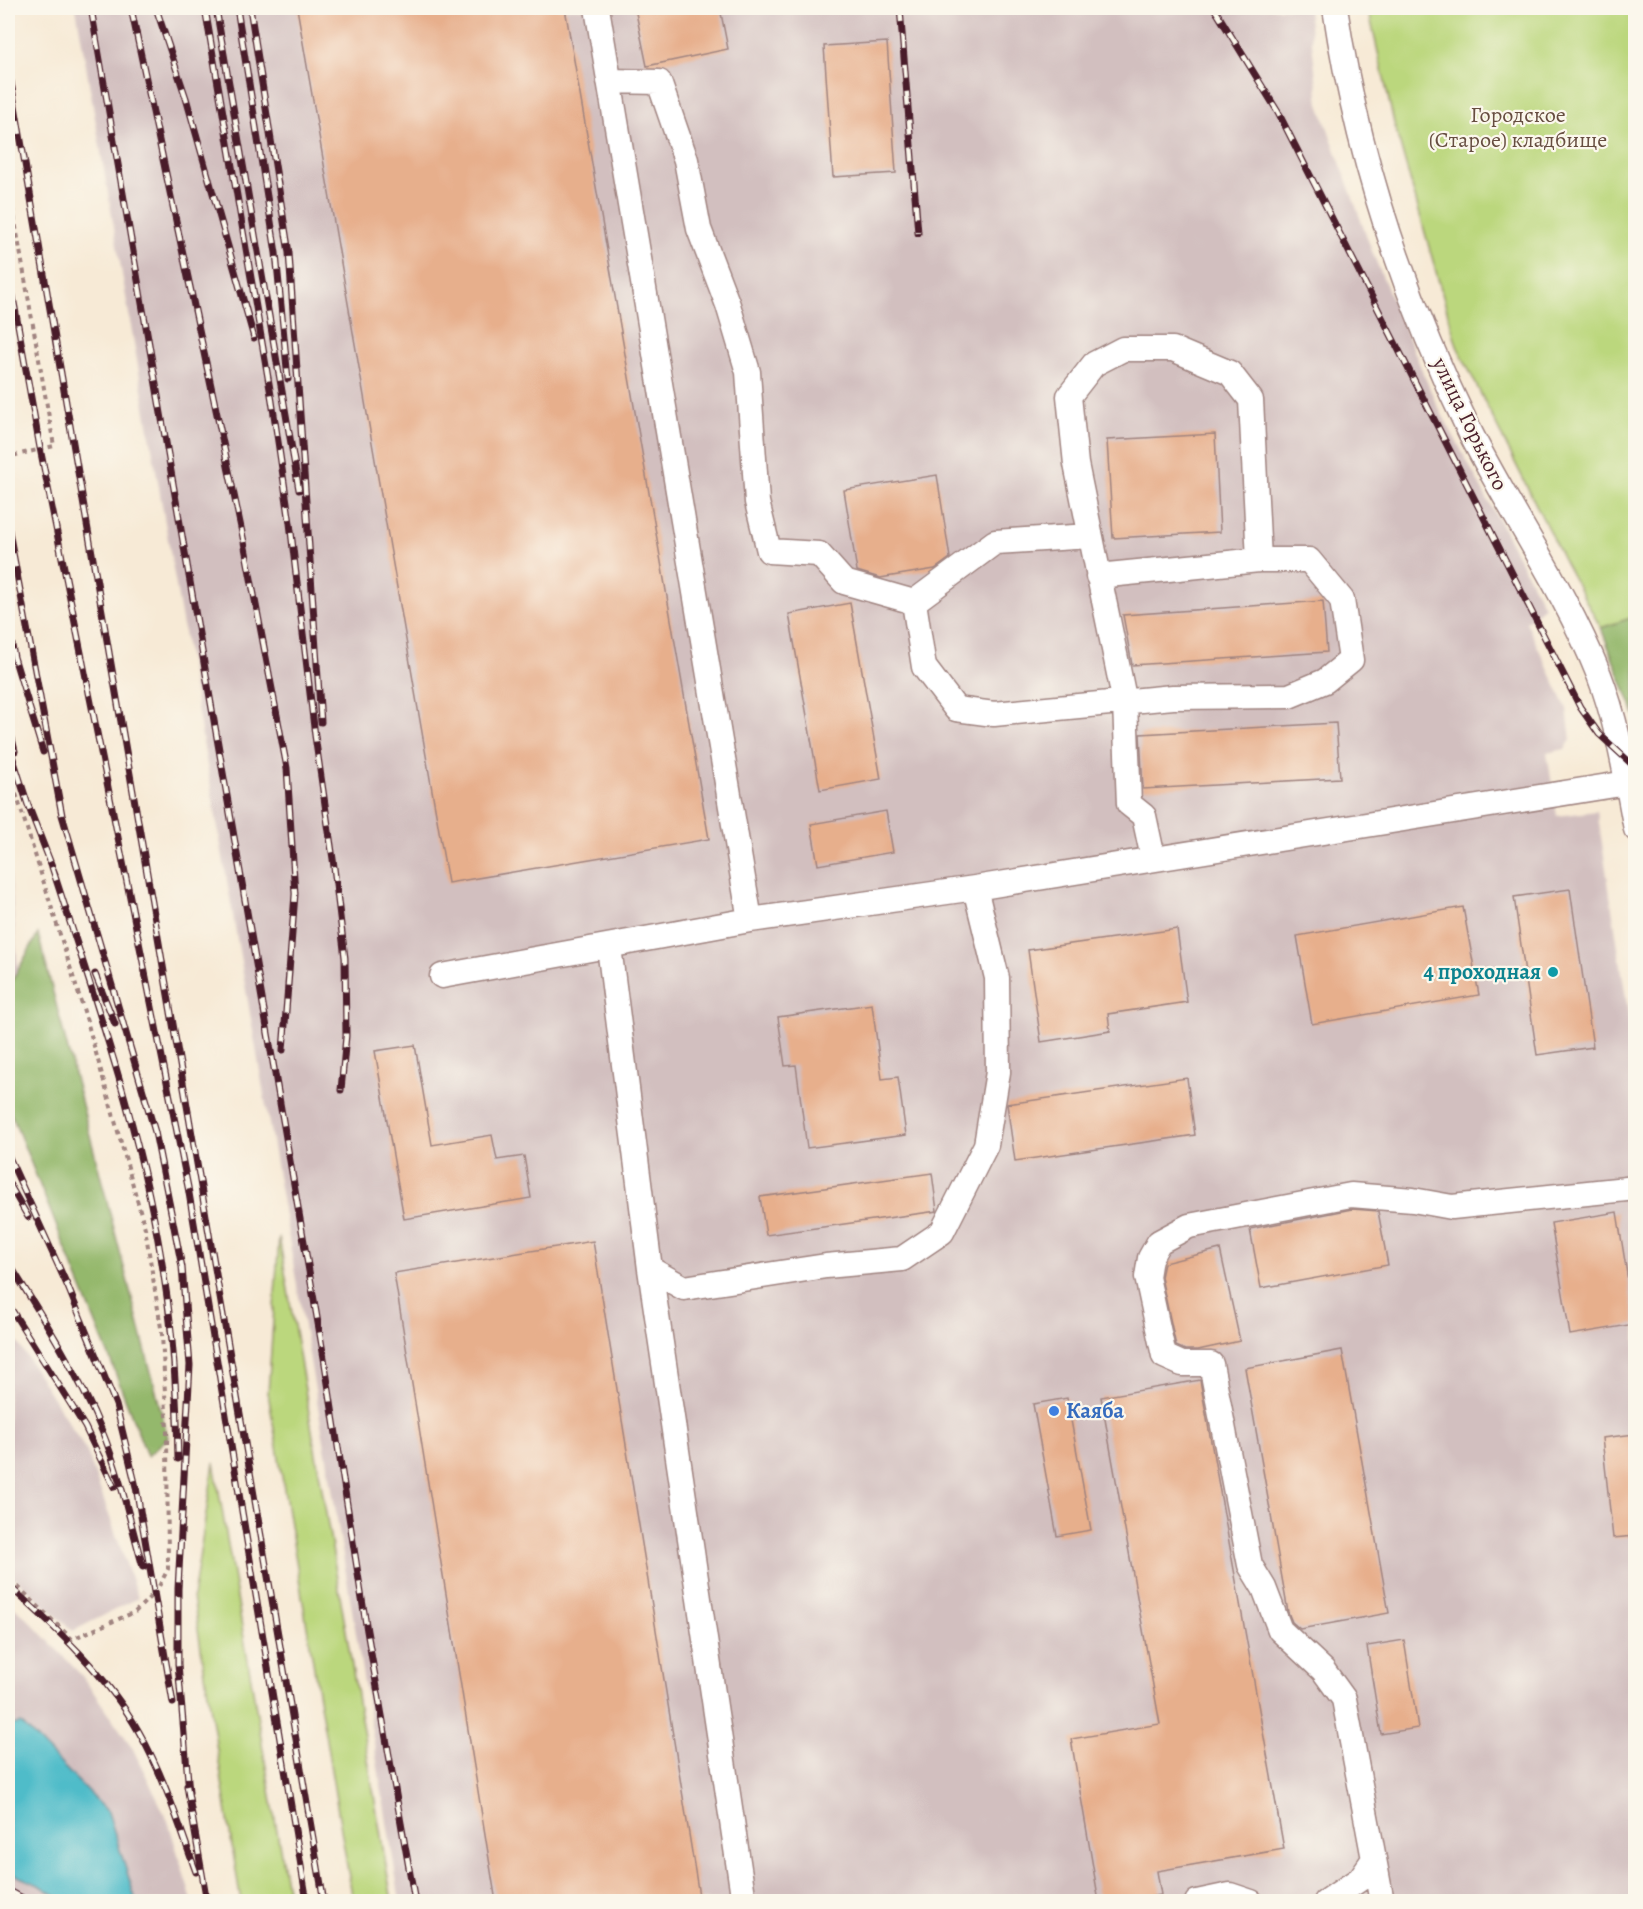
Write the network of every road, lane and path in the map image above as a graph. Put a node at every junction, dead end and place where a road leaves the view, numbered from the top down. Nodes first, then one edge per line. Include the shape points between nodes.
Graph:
1 (597, 8) edge
2 (1335, 8) edge
3 (609, 81) junction
4 (8, 181) edge
5 (8, 457) edge
6 (1090, 536) junction
7 (1259, 560) junction
8 (1098, 576) junction
9 (914, 602) junction
10 (1125, 703) junction
11 (1631, 739) edge
12 (8, 768) edge
13 (1627, 783) junction
14 (1635, 829) edge
15 (1153, 858) junction
16 (975, 888) junction
17 (750, 920) junction
18 (609, 947) junction
19 (442, 976) dead end
20 (1635, 1188) edge
21 (650, 1269) junction
22 (8, 1577) edge
23 (1374, 1859) junction
24 (744, 1902) edge
25 (1197, 1902) edge
26 (1251, 1902) edge
27 (1326, 1902) edge
28 (1382, 1902) edge

1 - 3 street
2 - 11 street, улица Горького via 1357,124 1401,275 1471,434 1569,609 1614,717
3 - 9 street via 659,82 683,149 699,229 748,372 757,502 769,551 819,554 844,582
3 - 17 street
4 - 5 path via 54,446
6 - 7 street via 1068,396 1094,363 1123,349 1173,349 1230,373 1251,400
6 - 8 street
6 - 9 street via 995,542
7 - 8 street
7 - 10 street via 1309,560 1342,600 1351,660 1325,681 1288,696 1173,697
8 - 10 street
9 - 10 street via 924,667 956,709 994,714
10 - 15 street via 1129,804 1144,816
11 - 13 street, улица Горького
12 - 22 path via 87,1021 145,1228 162,1334 168,1569 158,1590 135,1612 72,1639
13 - 14 street, улица Горького
13 - 15 street
15 - 16 street
16 - 17 street
16 - 21 street via 997,978 998,1072 986,1145 942,1232 902,1259 826,1266 684,1288
17 - 18 street
18 - 19 street
18 - 21 street
20 - 23 street via 1452,1207 1351,1195 1189,1226 1159,1242 1150,1258 1147,1277 1164,1356 1182,1364 1211,1364 1250,1565 1269,1599 1280,1630 1323,1670 1344,1699
21 - 24 street
23 - 27 street via 1360,1879
23 - 28 street
25 - 26 street via 1230,1895

